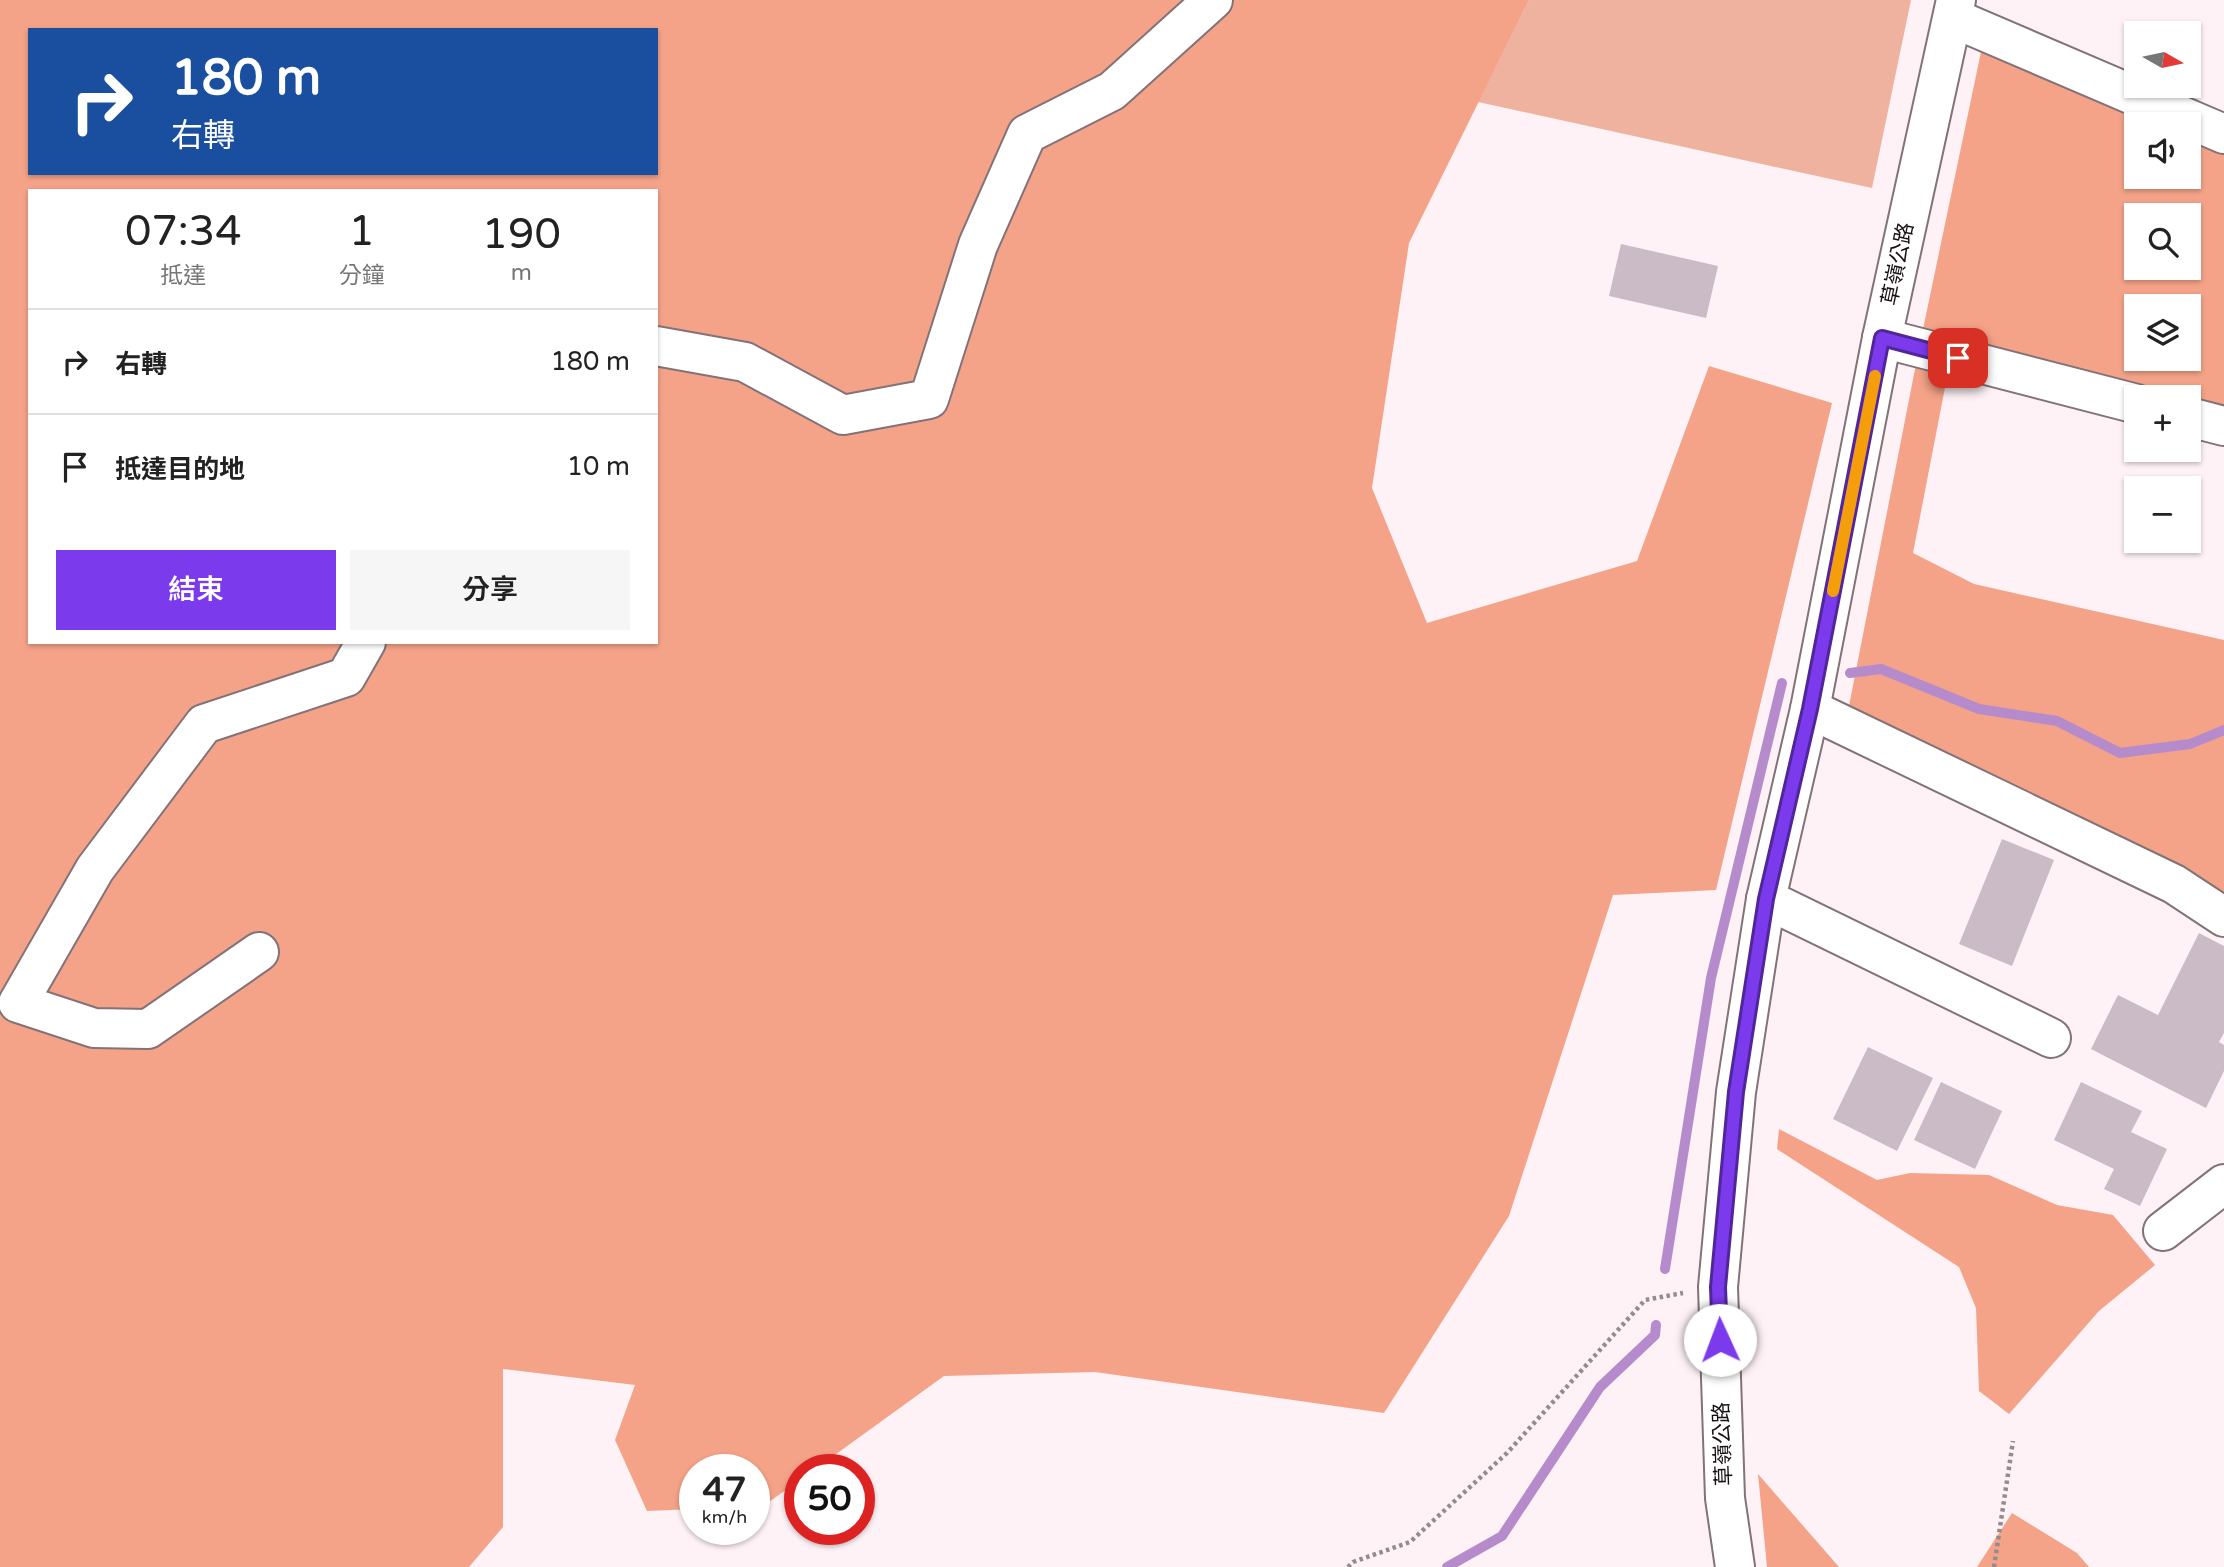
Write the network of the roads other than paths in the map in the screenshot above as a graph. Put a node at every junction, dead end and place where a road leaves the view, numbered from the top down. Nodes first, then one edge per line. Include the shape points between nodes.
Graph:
1 (1213, 0) edge
2 (1955, 9) edge
3 (2224, 134) edge
4 (1882, 338) junction
5 (658, 346) edge
6 (2124, 401) edge
7 (2201, 420) edge
8 (2224, 426) edge
9 (365, 644) edge
10 (1810, 709) junction
11 (1766, 899) junction
12 (2224, 917) edge
13 (260, 952) dead end
14 (2051, 1038) dead end
15 (2224, 1184) edge
16 (2163, 1231) dead end
17 (1735, 1567) edge

1 - 5 street via 1112,91 1027,134 978,245 929,399 844,415 744,362
2 - 3 street
2 - 4 street, 草嶺公路
4 - 6 street
4 - 10 street, 草嶺公路
7 - 8 street
9 - 13 street via 346,677 204,724 95,869 18,1003 94,1028 148,1028
10 - 11 street, 草嶺公路
10 - 12 street via 2174,884
11 - 14 street
11 - 17 street, 草嶺公路 via 1736,1092 1718,1287 1725,1498
15 - 16 street

